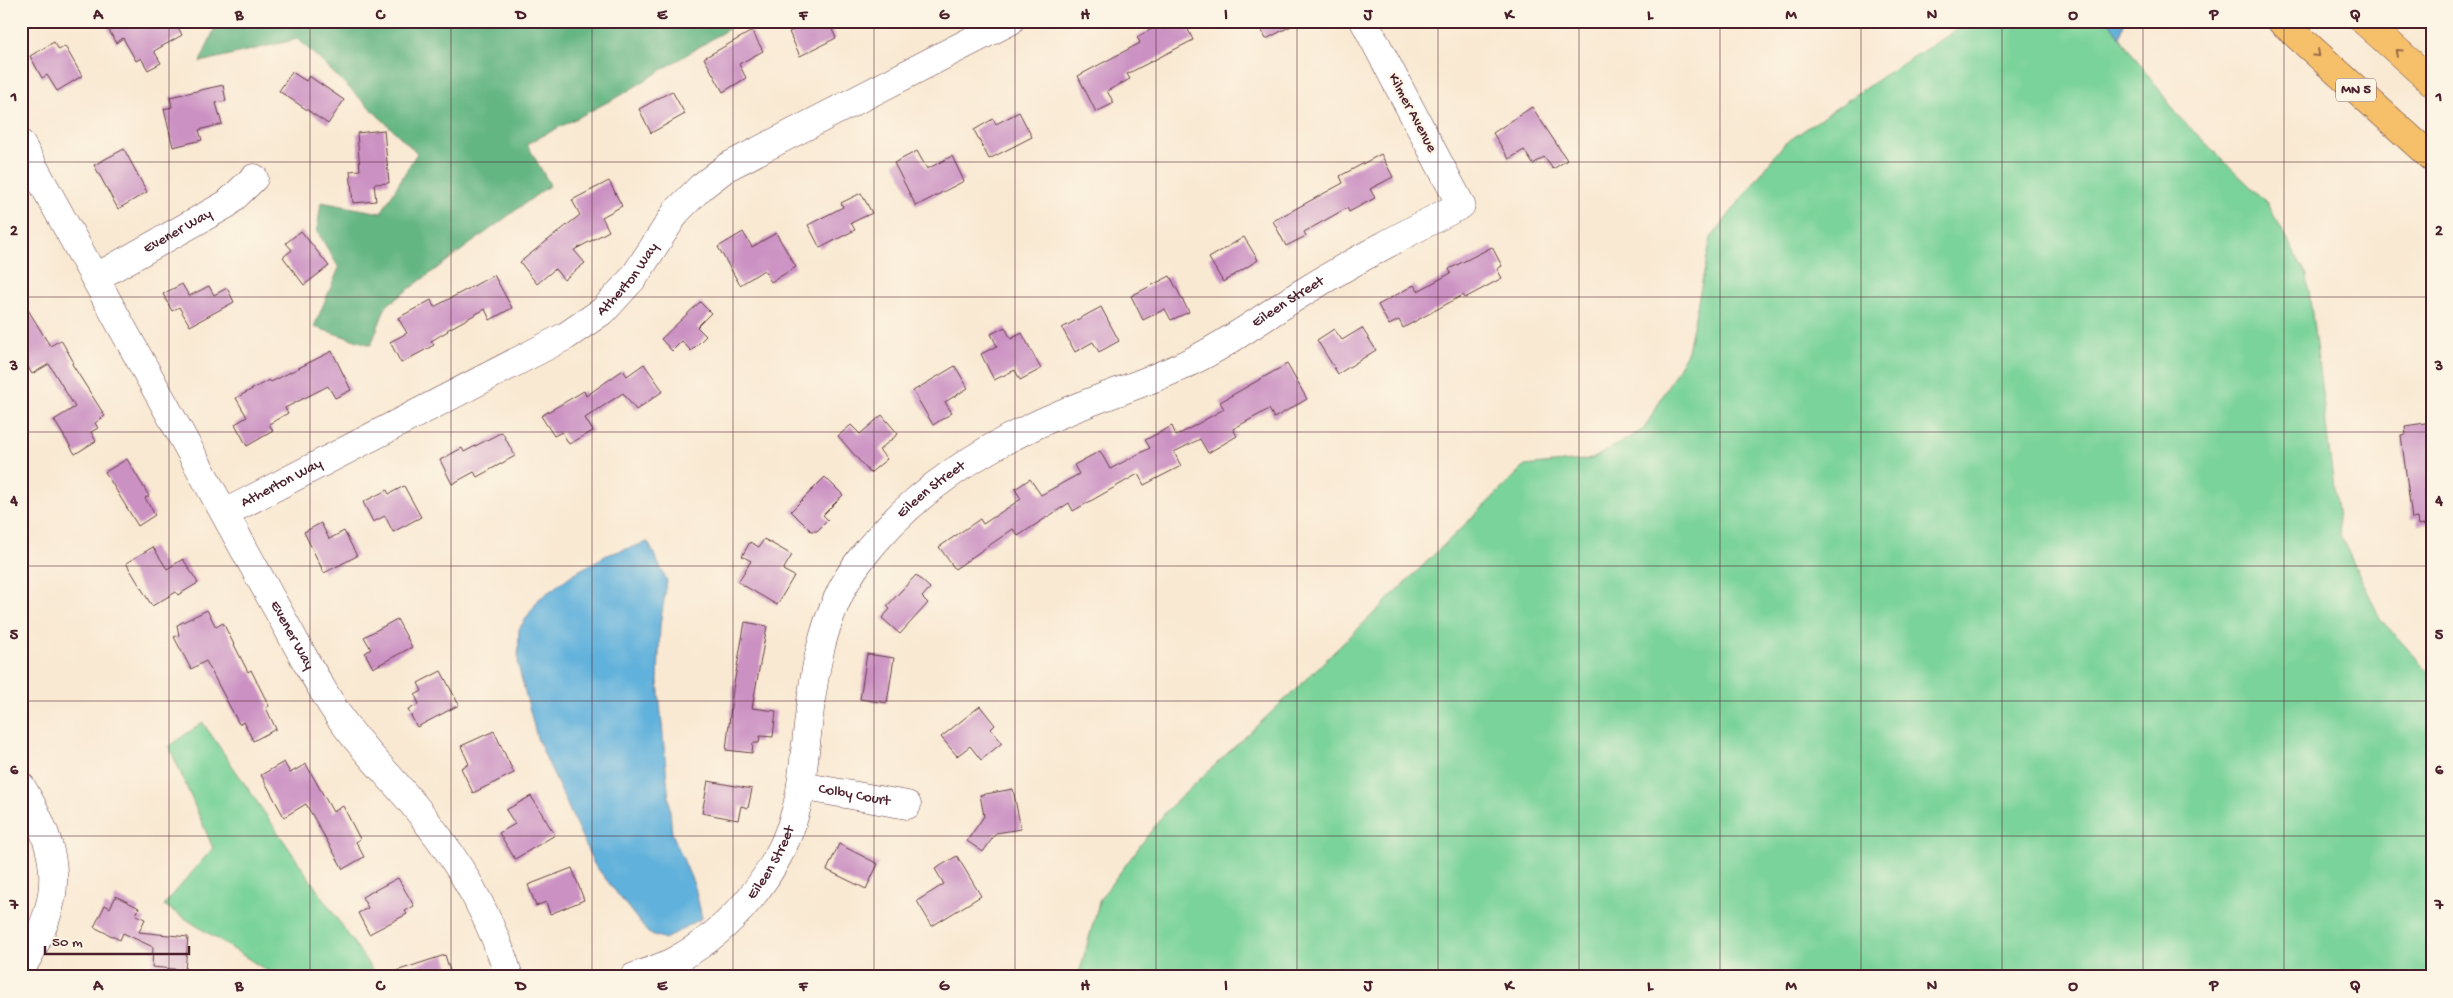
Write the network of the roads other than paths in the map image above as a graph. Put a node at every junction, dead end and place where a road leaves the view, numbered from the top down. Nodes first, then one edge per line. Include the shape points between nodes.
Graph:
1 (1010, 21) edge
2 (1364, 21) edge
3 (2281, 21) edge
4 (2364, 21) edge
5 (2432, 82) edge
6 (21, 144) edge
7 (2432, 158) edge
8 (254, 178) dead end
9 (1461, 205) joint
10 (95, 278) junction
11 (225, 514) junction
12 (21, 786) edge
13 (801, 786) junction
14 (908, 805) dead end
15 (21, 970) edge
16 (509, 977) edge
17 (634, 977) edge

1 - 11 street, Atherton Way via 727,167 677,211 634,277 604,310 566,336
2 - 9 street, Kilmer Avenue
3 -> 7 main road, MN 5
5 -> 4 main road
6 - 10 street, Evener Way
8 - 10 street, Evener Way via 227,204
9 - 13 street, Eileen Street via 1345,267 1234,338 1188,363 1020,432 973,458 928,489 887,528 859,561 836,599 821,640 812,684
10 - 11 street, Evener Way
11 - 16 street, Evener Way via 340,718 427,821 459,868 487,918
12 - 15 street via 48,838 54,867 53,896 46,924
13 - 14 street, Colby Court
13 - 17 street, Eileen Street via 796,811 763,884 706,940 672,962

